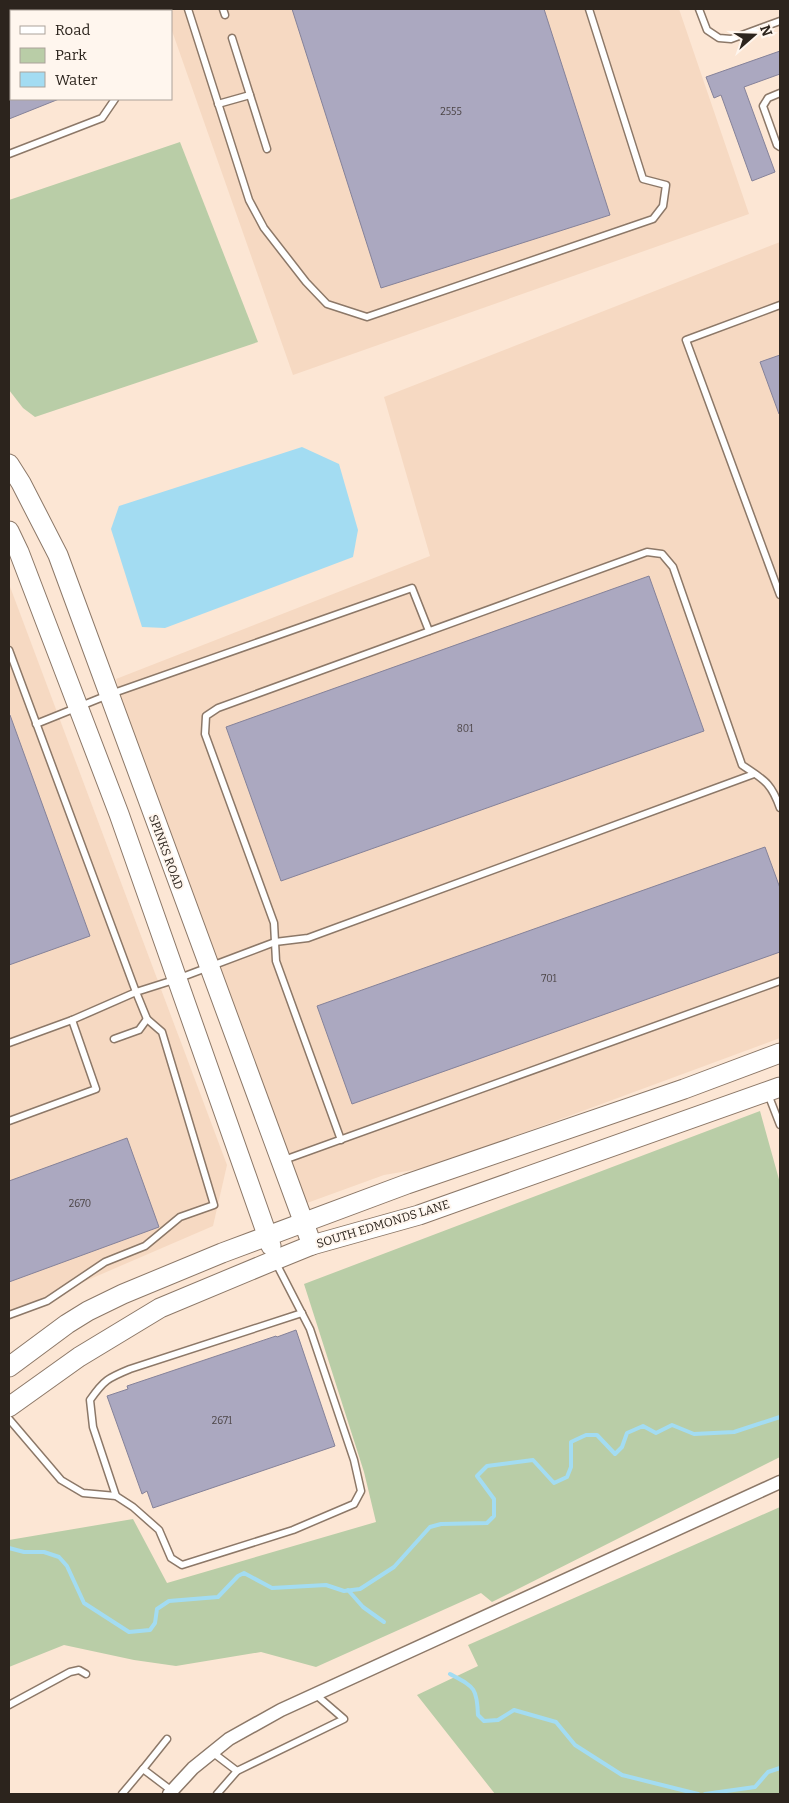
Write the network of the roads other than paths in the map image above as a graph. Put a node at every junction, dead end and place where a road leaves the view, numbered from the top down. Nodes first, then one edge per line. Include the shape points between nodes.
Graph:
1 (188, 9) edge
2 (589, 9) edge
3 (699, 9) edge
4 (780, 21) edge
5 (232, 38) dead end
6 (780, 93) edge
7 (250, 95) junction
8 (114, 100) edge
9 (218, 104) junction
10 (780, 148) edge
11 (267, 149) dead end
12 (9, 154) edge
13 (780, 305) edge
14 (9, 464) edge
15 (9, 531) edge
16 (780, 595) edge
17 (429, 631) junction
18 (9, 650) edge
19 (108, 694) junction
20 (78, 706) junction
21 (36, 724) junction
22 (754, 774) junction
23 (780, 808) edge
24 (274, 942) junction
25 (208, 966) junction
26 (177, 979) junction
27 (780, 981) edge
28 (136, 992) junction
29 (147, 1019) junction
30 (72, 1020) junction
31 (114, 1040) dead end
32 (9, 1043) edge
33 (780, 1053) edge
34 (773, 1089) edge
35 (9, 1121) edge
36 (780, 1125) edge
37 (341, 1140) junction
38 (280, 1161) junction
39 (303, 1223) junction
40 (268, 1236) junction
41 (312, 1245) junction
42 (274, 1260) junction
43 (302, 1313) junction
44 (9, 1315) edge
45 (9, 1367) edge
46 (9, 1408) edge
47 (9, 1419) edge
48 (780, 1482) edge
49 (116, 1496) junction
50 (86, 1674) dead end
51 (315, 1694) junction
52 (9, 1705) edge
53 (167, 1739) dead end
54 (212, 1752) junction
55 (143, 1769) junction
56 (237, 1771) junction
57 (170, 1792) edge
58 (122, 1794) edge
59 (217, 1794) edge

1 - 9 lane
2 - 9 lane via 643,179 666,185 663,206 653,219 367,317 327,304 264,228 250,200
3 - 4 lane via 707,30 719,38 731,38
5 - 7 lane
6 - 10 lane via 768,98 763,106
7 - 9 lane
7 - 11 lane
8 - 12 lane via 102,118
13 - 16 lane via 686,340
14 - 19 main road, SPINKS ROAD via 58,555
15 - 20 main road
17 - 19 lane via 412,588
17 - 22 lane via 647,552 662,554 673,567 742,765
17 - 24 lane via 218,708 206,716 205,734 274,923
18 - 21 lane
19 - 20 lane
19 - 25 main road, SPINKS ROAD
20 - 21 lane
20 - 26 main road
21 - 28 lane
22 - 23 lane via 767,782
22 - 24 lane via 308,938
24 - 25 lane
24 - 37 lane via 276,961
25 - 26 lane
25 - 38 main road, SPINKS ROAD
26 - 28 lane
26 - 40 main road
27 - 37 lane
28 - 29 lane
28 - 30 lane
29 - 31 lane via 139,1030
29 - 44 lane via 162,1032 214,1205 180,1217 145,1246 105,1262 46,1301
30 - 32 lane
30 - 35 lane via 96,1089
33 - 39 main road, SOUTH EDMONDS LANE
34 - 36 lane
34 - 41 main road, SOUTH EDMONDS LANE via 419,1215
37 - 38 lane
38 - 39 main road, SPINKS ROAD
39 - 40 main road, SOUTH EDMONDS LANE
39 - 41 main road, SPINKS ROAD
40 - 42 main road
40 - 45 main road, SOUTH EDMONDS LANE via 88,1311
41 - 42 main road, SOUTH EDMONDS LANE
42 - 43 lane
42 - 46 main road, SOUTH EDMONDS LANE via 160,1308 79,1357
43 - 49 lane via 130,1369 100,1385 90,1400 93,1427
43 - 49 lane via 354,1460 361,1491 354,1504 293,1530 182,1565 171,1558 159,1530
47 - 49 lane via 61,1480 83,1493
48 - 51 street
50 - 52 lane via 78,1670 70,1672
51 - 54 street via 249,1726
51 - 56 lane via 344,1719
53 - 55 lane
54 - 56 lane
54 - 57 street
55 - 57 lane
55 - 58 lane
56 - 59 lane

